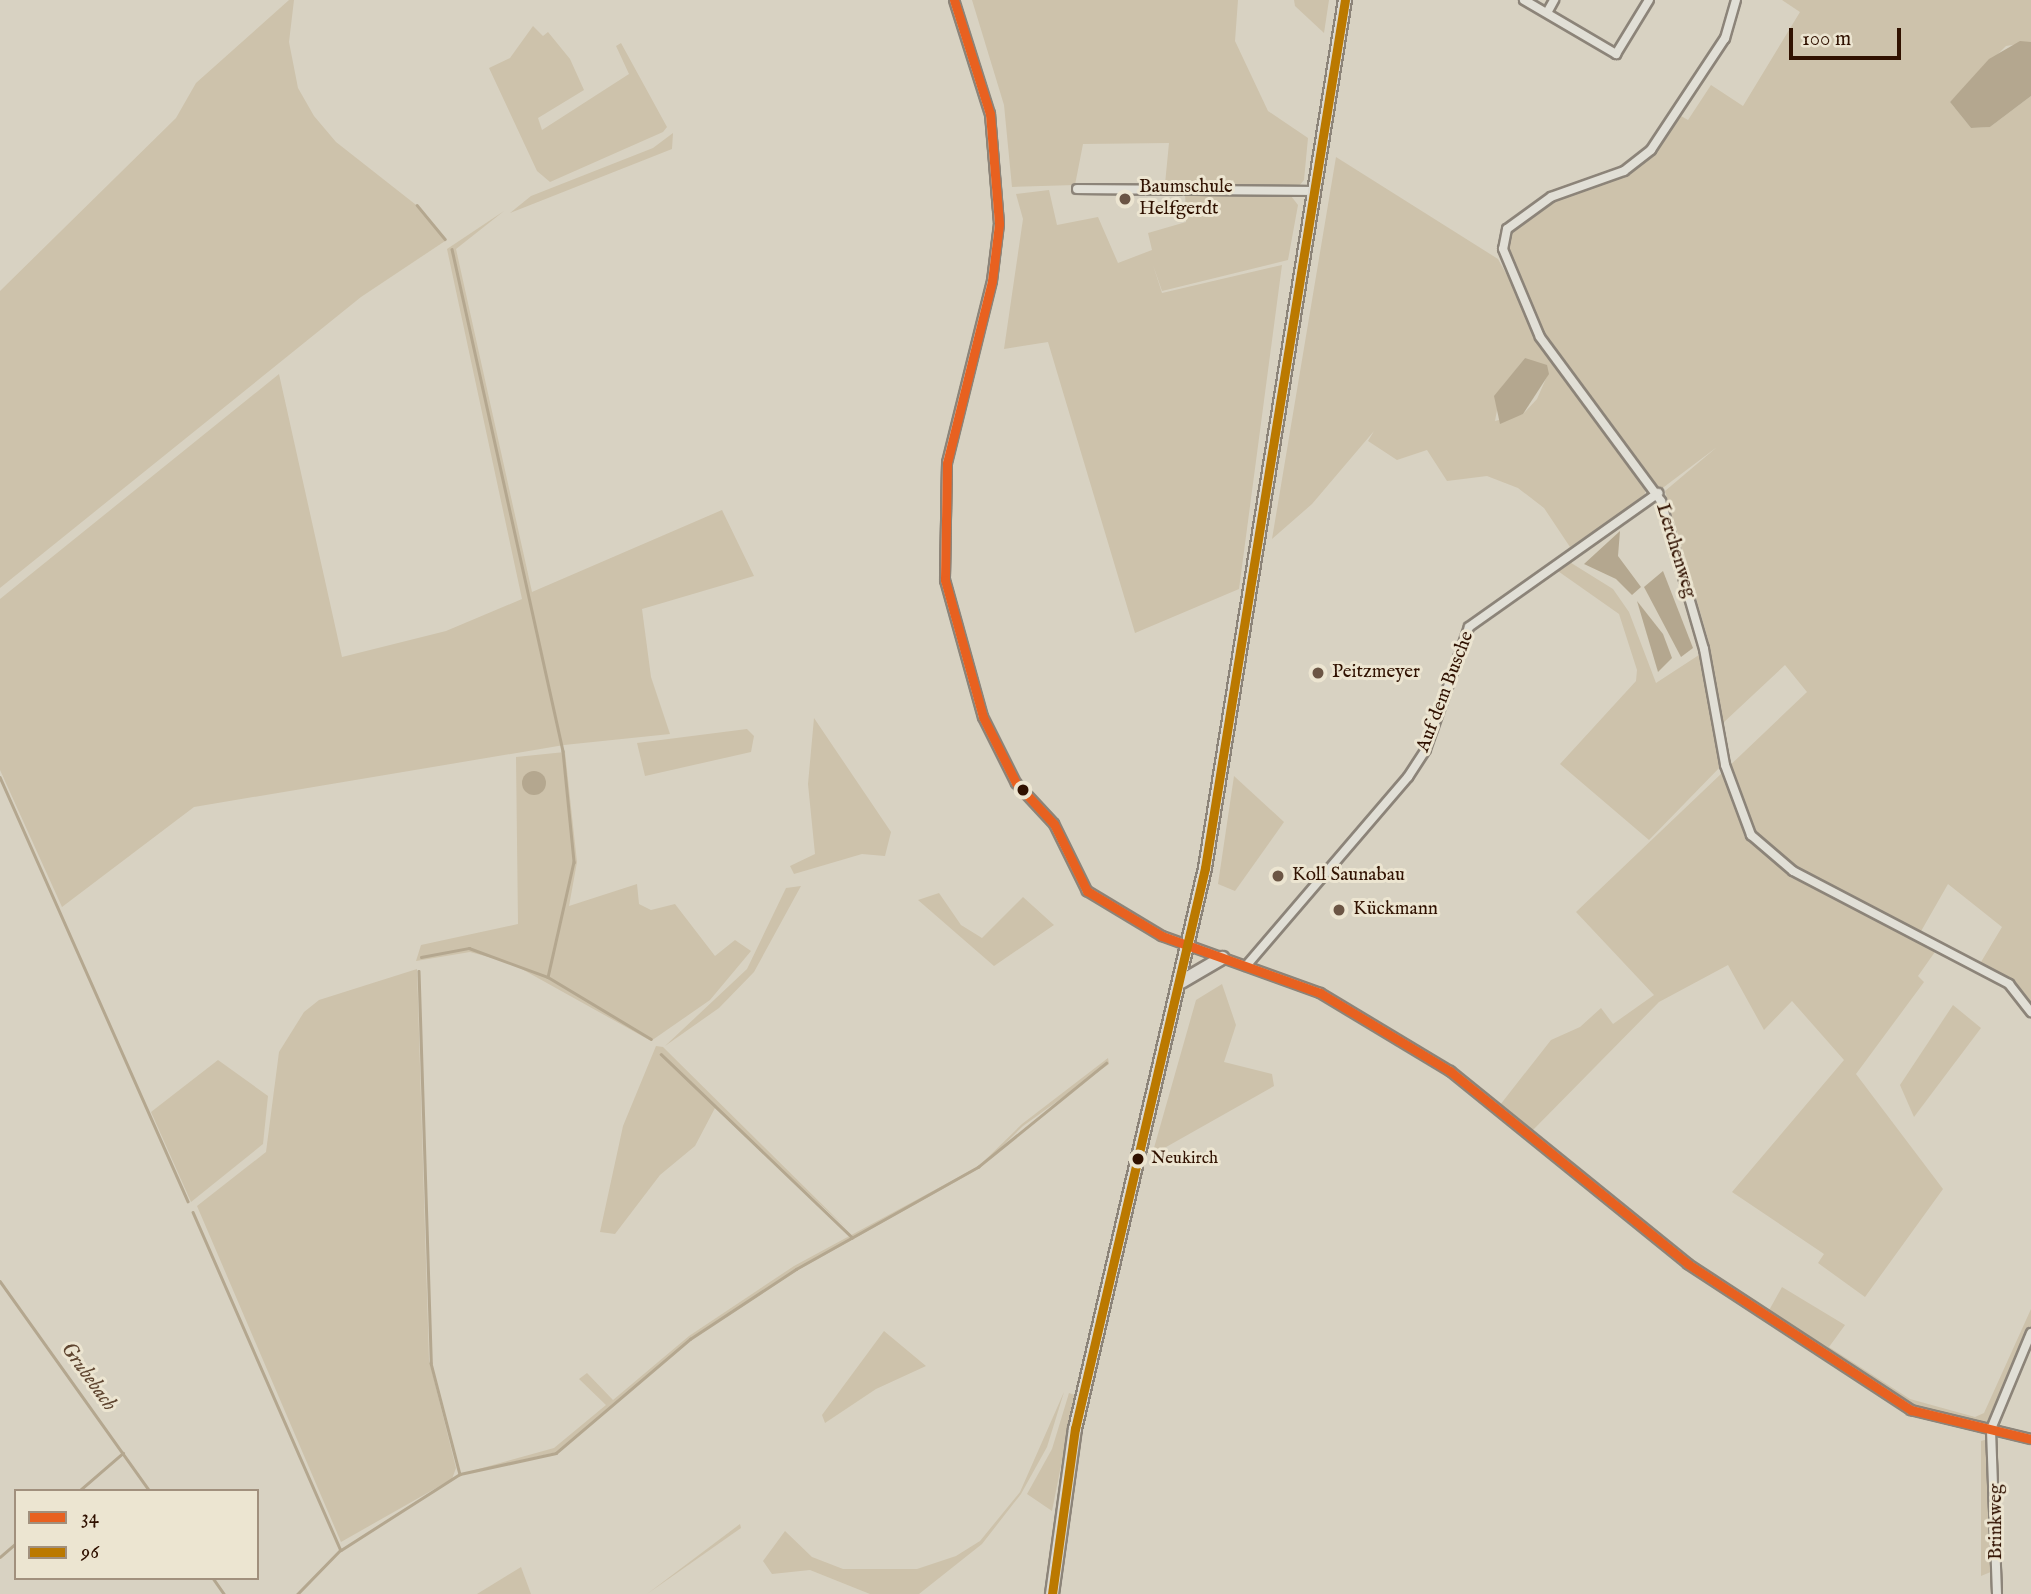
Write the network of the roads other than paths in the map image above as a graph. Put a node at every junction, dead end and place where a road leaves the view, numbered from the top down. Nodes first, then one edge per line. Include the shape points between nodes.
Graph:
1 (954, 0) edge
2 (1345, 0) edge
3 (1524, 0) edge
4 (1554, 0) edge
5 (1649, 0) edge
6 (1736, 0) edge
7 (1548, 11) junction
8 (1077, 189) dead end
9 (1314, 191) junction
10 (1658, 493) junction
11 (1189, 947) junction
12 (1222, 958) junction
13 (1246, 966) junction
14 (1181, 982) junction
15 (2031, 1012) edge
16 (2031, 1333) edge
17 (1991, 1429) junction
18 (2006, 1434) junction
19 (2031, 1439) edge
20 (1996, 1450) junction
21 (1052, 1594) edge
22 (1997, 1594) edge

1 - 11 street via 990,114 999,224 944,489 942,553 956,636 1007,768 1054,824 1087,891
2 - 9 main road
3 - 7 street
4 - 7 street
5 - 7 street via 1616,54
6 - 10 street, Lerchenweg via 1725,38 1651,150 1624,171 1533,208 1507,229 1503,249 1540,337
8 - 9 street
9 - 11 main road
10 - 13 street, Auf dem Busche via 1469,627 1426,748 1408,777
10 - 15 street, Lerchenweg via 1704,649 1725,765 1751,835 1793,872 1992,974
11 - 12 street
11 - 14 main road
12 - 13 street
12 - 14 main road
13 - 17 street via 1320,993 1450,1071 1688,1264 1911,1410
14 - 21 main road via 1075,1429
16 - 17 street
17 - 18 street
17 - 20 street, Brinkweg
18 - 19 street
18 - 20 street
20 - 22 street, Brinkweg

